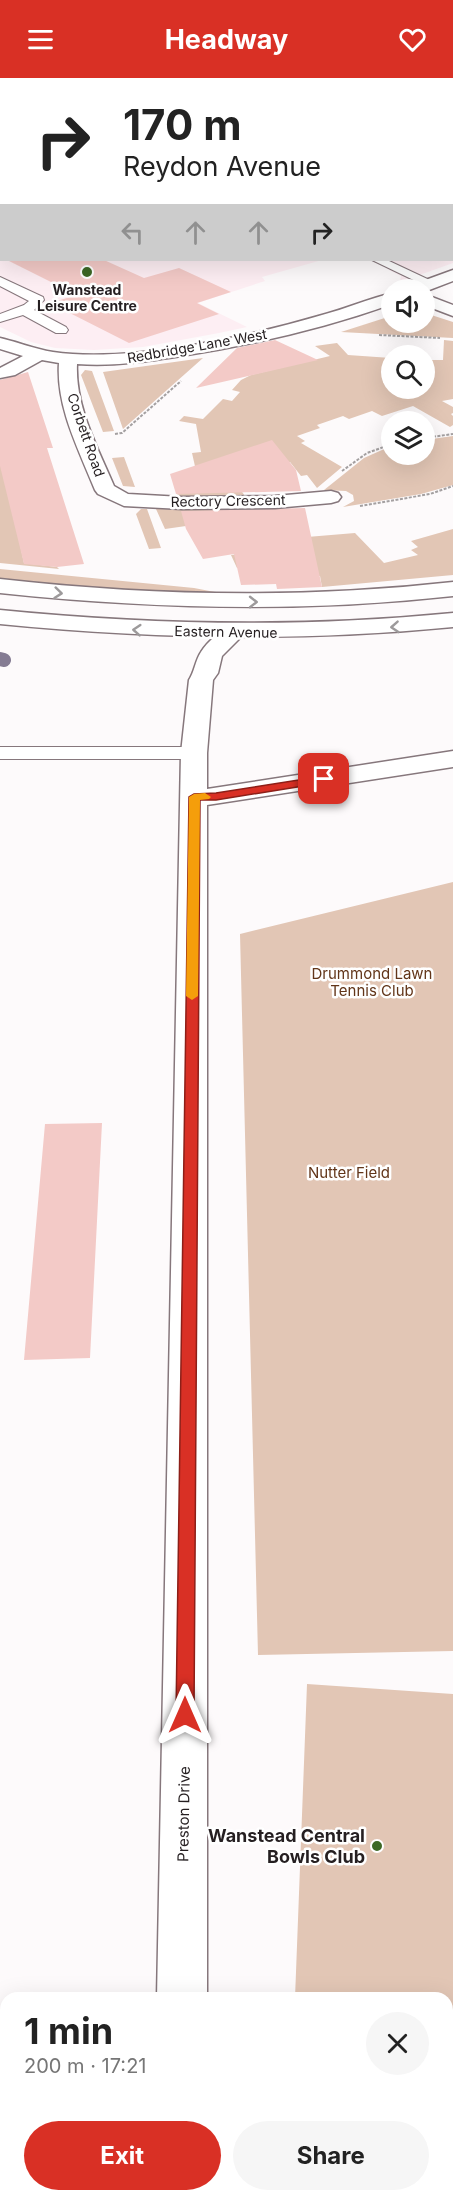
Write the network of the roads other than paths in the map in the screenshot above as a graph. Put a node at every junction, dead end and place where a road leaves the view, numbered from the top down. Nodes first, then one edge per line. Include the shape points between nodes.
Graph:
1 (380, 261) edge
2 (453, 275) edge
3 (409, 279) edge
4 (0, 281) edge
5 (435, 287) edge
6 (18, 290) junction
7 (0, 294) edge
8 (435, 297) edge
9 (381, 302) edge
10 (24, 310) junction
11 (453, 311) edge
12 (0, 318) edge
13 (61, 330) dead end
14 (0, 343) edge
15 (38, 355) junction
16 (68, 359) junction
17 (0, 373) edge
18 (322, 497) road end
19 (124, 500) joint
20 (0, 586) edge
21 (453, 590) edge
22 (0, 618) edge
23 (453, 620) edge
24 (232, 634) junction
25 (0, 753) edge
26 (194, 753) junction
27 (453, 759) edge
28 (194, 797) junction
29 (182, 1992) edge

1 - 3 lane
2 - 5 main road
4 - 6 lane
6 - 7 lane
6 - 10 lane via 38,300
8 - 11 main road
9 - 16 main road, Redbridge Lane West via 297,328 170,353 118,360
10 - 12 lane
10 - 13 lane
14 - 15 main road, Redbridge Lane West
15 - 16 main road, Redbridge Lane West
15 - 17 main road
16 - 19 main road, Corbett Road via 72,399 96,469 105,490
18 - 19 main road, Rectory Crescent via 232,503
20 -> 21 main road, Eastern Avenue via 119,598 247,602 343,600
24 -> 22 main road, Eastern Avenue
23 -> 24 main road, Eastern Avenue via 299,633
24 - 26 main road, Preston Drive via 211,654 201,680
25 - 26 lane
26 - 28 main road, Preston Drive
27 - 28 main road
28 - 29 main road, Preston Drive

